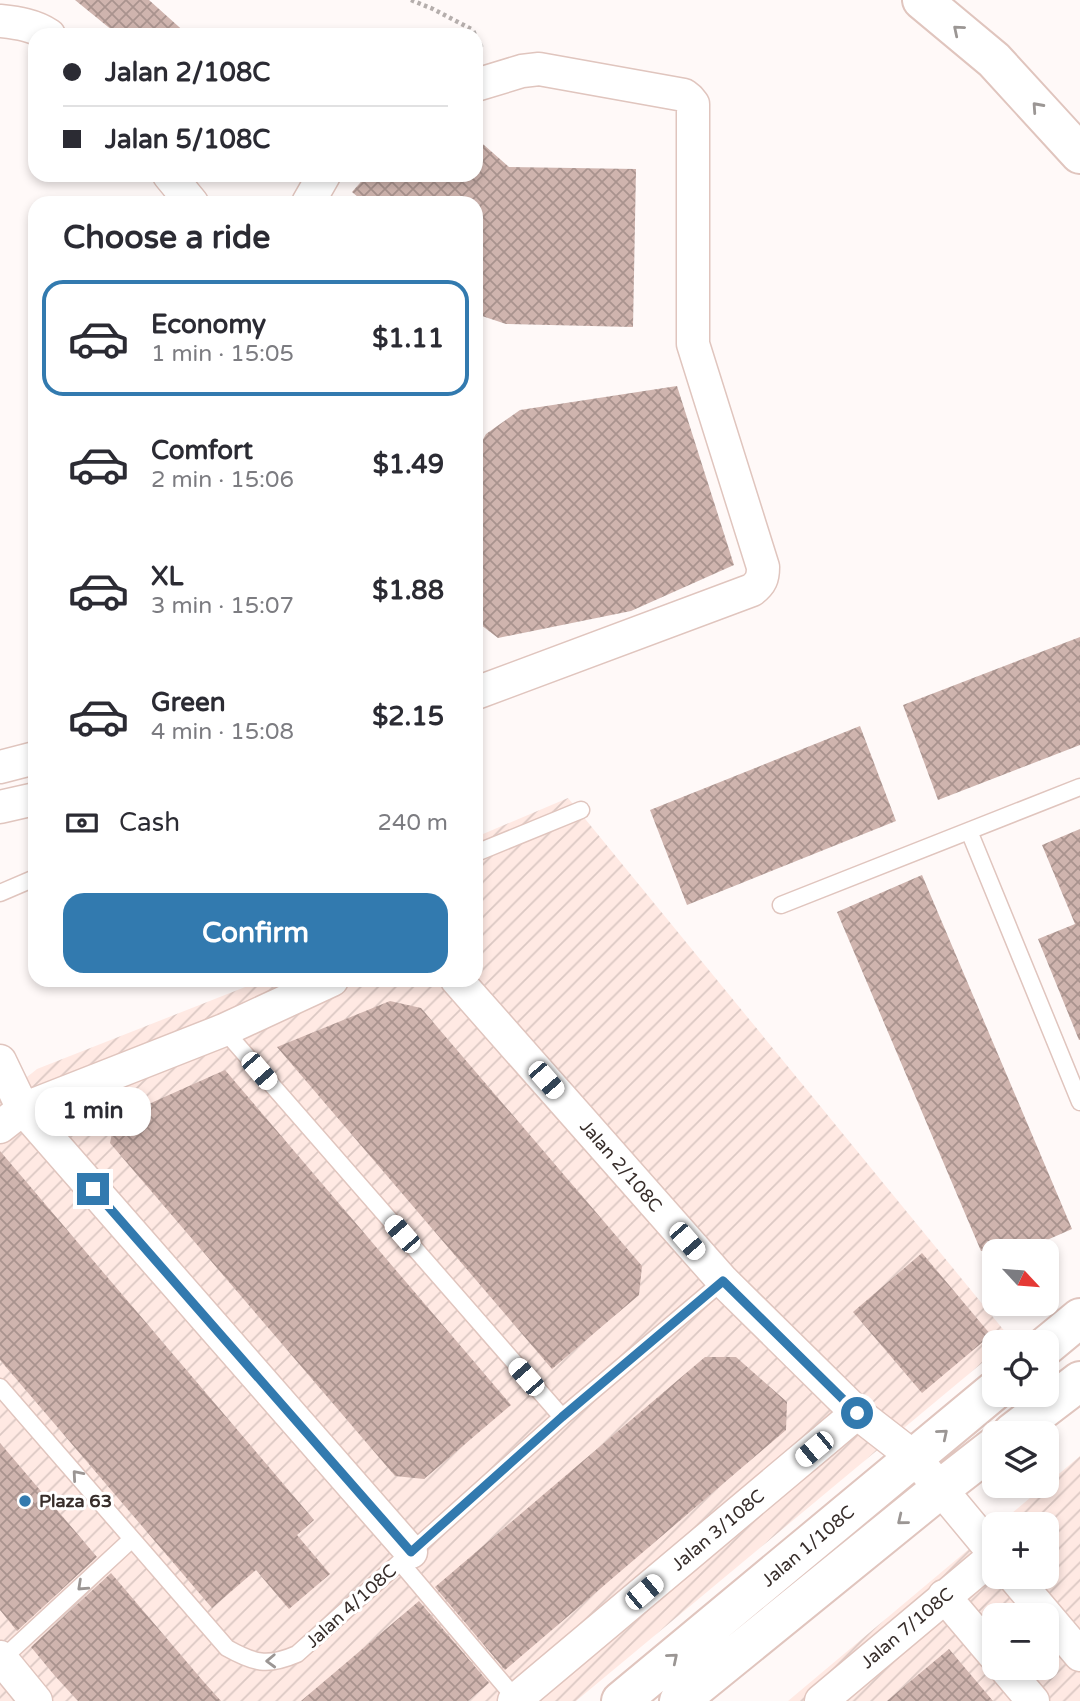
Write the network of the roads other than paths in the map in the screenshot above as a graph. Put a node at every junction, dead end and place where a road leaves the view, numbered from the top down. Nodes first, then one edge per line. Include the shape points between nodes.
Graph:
1 (922, 0) edge
2 (0, 21) edge
3 (34, 28) edge
4 (483, 83) edge
5 (1080, 154) edge
6 (175, 182) edge
7 (186, 196) edge
8 (483, 690) edge
9 (28, 760) edge
10 (0, 767) edge
11 (1080, 787) edge
12 (28, 801) edge
13 (0, 807) edge
14 (581, 810) dead end
15 (969, 831) junction
16 (483, 850) edge
17 (28, 881) edge
18 (0, 893) edge
19 (782, 905) dead end
20 (317, 987) edge
21 (463, 987) edge
22 (224, 1030) junction
23 (0, 1061) edge
24 (1080, 1102) edge
25 (11, 1118) edge
26 (723, 1281) junction
27 (1080, 1318) edge
28 (1059, 1335) edge
29 (1080, 1381) edge
30 (0, 1387) edge
31 (982, 1401) edge
32 (857, 1413) junction
33 (562, 1417) junction
34 (1028, 1421) edge
35 (982, 1456) edge
36 (915, 1458) junction
37 (940, 1489) junction
38 (132, 1539) junction
39 (982, 1540) edge
40 (406, 1557) junction
41 (982, 1564) edge
42 (1024, 1589) edge
43 (944, 1596) junction
44 (982, 1641) edge
45 (1080, 1655) edge
46 (1, 1658) edge
47 (1015, 1680) edge
48 (515, 1700) edge
49 (36, 1701) edge
50 (621, 1701) edge
51 (680, 1701) edge
52 (821, 1701) edge
53 (1033, 1701) edge

5 -> 1 main road via 994,60
2 - 3 street
4 - 8 street via 539,69 684,95 693,104 693,344 763,576 752,590
6 - 7 street
9 - 10 street
11 - 15 lane
12 - 13 street
14 - 16 lane
15 - 19 lane
15 - 24 lane
17 - 18 lane
20 - 22 street
21 - 26 street, Jalan 2/108C
22 - 25 street
22 - 33 lane
23 - 25 street
25 - 40 street
26 - 32 street, Jalan 2/108C
26 - 33 lane, Jalan 4/108C
27 - 28 main road
29 - 34 main road
38 -> 30 lane, Jalan 4/108C
36 -> 31 main road, Jalan 1/108C
32 - 36 street, Jalan 2/108C
32 - 48 street, Jalan 3/108C
33 - 40 lane, Jalan 4/108C
35 - 37 main road
36 - 37 street, Jalan 2/108C
50 -> 36 main road, Jalan 1/108C
37 - 39 street, Jalan 2/108C
37 -> 51 main road
40 -> 38 lane, Jalan 4/108C via 297,1654 279,1662 250,1661 227,1648
38 -> 46 lane
40 - 48 lane
41 - 43 street, Jalan 7/108C
42 - 45 street
43 - 44 street
43 - 52 street, Jalan 7/108C
46 - 49 street
47 - 53 street

